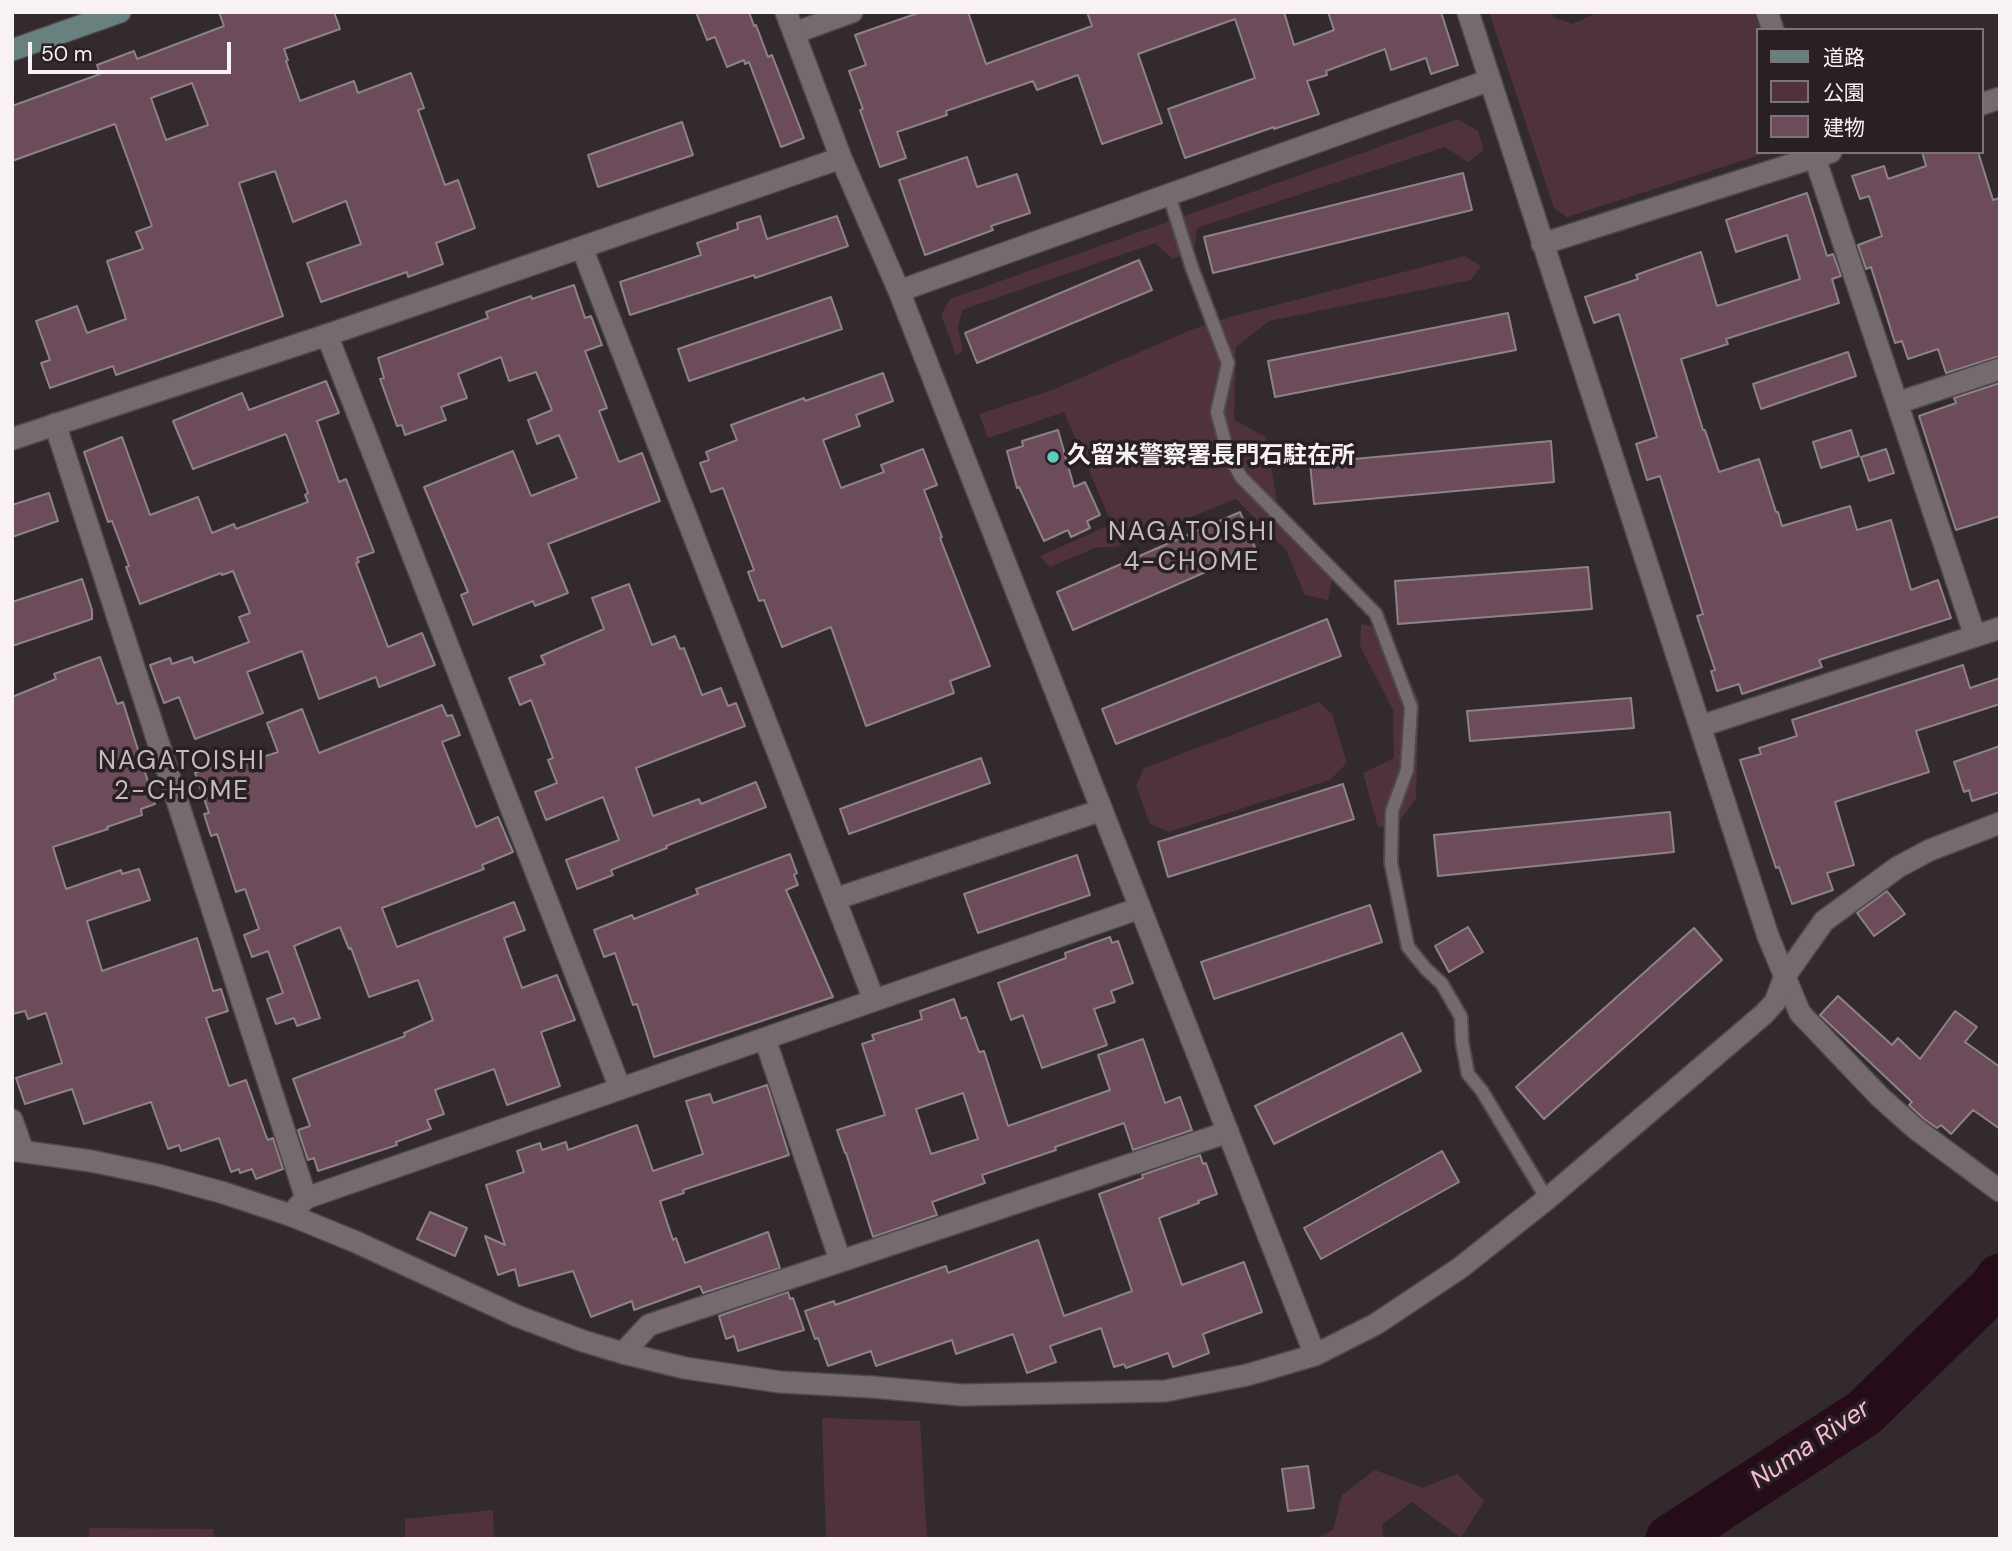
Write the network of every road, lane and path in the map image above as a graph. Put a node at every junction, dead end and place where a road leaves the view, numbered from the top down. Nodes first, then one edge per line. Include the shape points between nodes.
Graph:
1 (120, 12) edge
2 (786, 12) edge
3 (852, 12) edge
4 (1468, 12) edge
5 (794, 33) junction
6 (12, 50) edge
7 (1490, 80) junction
8 (1820, 154) edge
9 (841, 158) junction
10 (1169, 195) junction
11 (1542, 244) junction
12 (582, 248) junction
13 (899, 291) junction
14 (327, 335) junction
15 (2000, 369) edge
16 (1897, 403) junction
17 (55, 424) junction
18 (12, 439) edge
19 (2000, 628) edge
20 (1975, 636) junction
21 (1701, 726) junction
22 (1102, 810) junction
23 (2000, 823) edge
24 (835, 899) junction
25 (1140, 908) junction
26 (1785, 976) junction
27 (874, 1000) junction
28 (765, 1039) junction
29 (620, 1088) junction
30 (12, 1120) edge
31 (1228, 1132) junction
32 (18, 1150) edge
33 (2000, 1191) edge
34 (306, 1198) junction
35 (1546, 1199) junction
36 (289, 1215) junction
37 (840, 1260) junction
38 (623, 1353) junction
39 (1315, 1355) junction

1 - 6 main road
2 - 5 street
3 - 5 street
4 - 7 street
5 - 9 street
7 - 10 street
7 - 11 street
8 - 11 street
8 - 16 street
9 - 12 street
9 - 13 street
10 - 13 street
10 - 35 lane via 1228,363 1217,412 1228,453 1241,477 1376,614 1411,707 1406,770 1392,811 1391,863 1408,947 1442,984 1461,1017 1468,1074
11 - 21 street
12 - 14 street
12 - 24 street
13 - 22 street
14 - 17 street
14 - 29 street
15 - 16 street
16 - 20 street
17 - 18 street
17 - 34 street
19 - 20 street
20 - 21 street
21 - 26 street
22 - 24 street
22 - 25 street
23 - 26 street via 1898,867 1824,921
24 - 27 street
25 - 27 street
25 - 31 street
26 - 33 street via 1800,1013 1880,1097
26 - 35 street via 1775,1002 1764,1014
27 - 28 street
28 - 29 street
28 - 37 street
29 - 34 street
30 - 32 street
31 - 37 street
31 - 39 street
32 - 36 street via 158,1175
34 - 36 street
35 - 39 street via 1460,1268 1376,1324
36 - 38 street via 517,1316
37 - 38 street via 649,1325
38 - 39 street via 780,1382 962,1395 1165,1391 1247,1375

